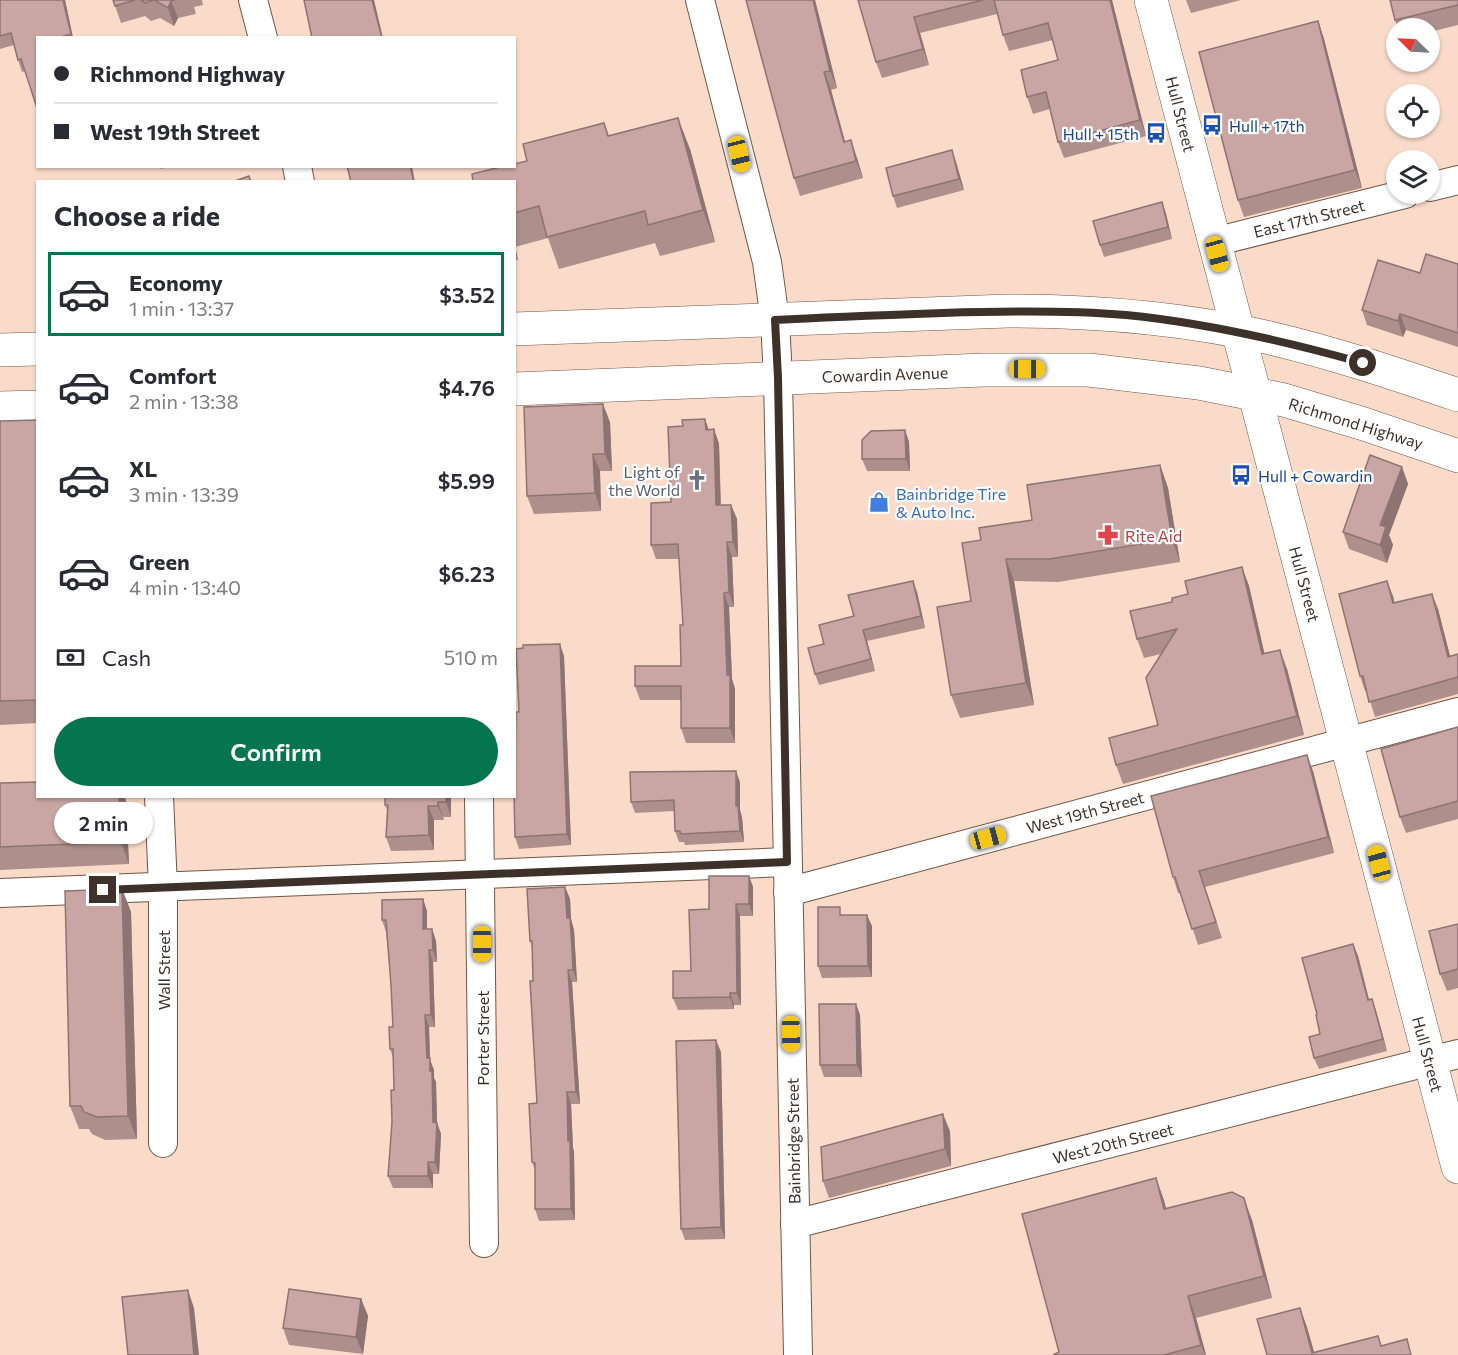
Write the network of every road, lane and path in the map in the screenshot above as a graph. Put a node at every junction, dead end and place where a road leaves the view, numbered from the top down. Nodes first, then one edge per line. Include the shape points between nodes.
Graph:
1 (253, 0) edge
2 (700, 0) edge
3 (1151, 0) edge
4 (262, 36) edge
5 (1458, 180) edge
6 (1440, 184) edge
7 (1386, 199) edge
8 (1214, 242) junction
9 (775, 320) junction
10 (516, 329) edge
11 (1238, 332) junction
12 (36, 349) edge
13 (0, 350) edge
14 (778, 378) junction
15 (516, 389) edge
16 (1254, 394) junction
17 (1458, 395) edge
18 (36, 407) edge
19 (0, 408) edge
20 (1458, 456) edge
21 (1458, 712) edge
22 (1347, 741) junction
23 (159, 798) edge
24 (479, 798) edge
25 (787, 862) junction
26 (481, 875) junction
27 (163, 888) junction
28 (788, 892) junction
29 (0, 893) edge
30 (1444, 1058) edge
31 (164, 1143) dead end
32 (1458, 1167) edge
33 (795, 1224) junction
34 (484, 1243) dead end
35 (798, 1355) edge

1 - 4 street
2 - 9 street, Bainbridge Street via 767,262
3 - 8 main road, Hull Street
5 - 6 street
7 - 8 street, East 17th Street
8 - 11 main road, Hull Street
9 - 10 main road
9 - 11 main road via 1044,311 1126,315
9 - 14 street, Bainbridge Street
11 - 16 main road, Hull Street
11 - 17 main road via 1363,363
12 - 13 main road
14 - 15 main road, Cowardin Avenue
14 - 16 main road, Cowardin Avenue via 984,369 1089,370 1189,381
14 - 25 street, Bainbridge Street
16 - 20 main road, Richmond Highway via 1337,415
16 - 22 main road, Hull Street
18 - 19 main road
21 - 22 street, West 19th Street
22 - 28 street, West 19th Street
22 - 30 main road, Hull Street
23 - 27 street, Wall Street
24 - 26 street, Porter Street
25 - 26 street
25 - 28 street, Bainbridge Street
26 - 27 street
26 - 34 street, Porter Street
27 - 29 street
27 - 31 street, Wall Street
28 - 33 street, Bainbridge Street
30 - 32 main road, Hull Street
30 - 33 street, West 20th Street
33 - 35 street, Bainbridge Street

